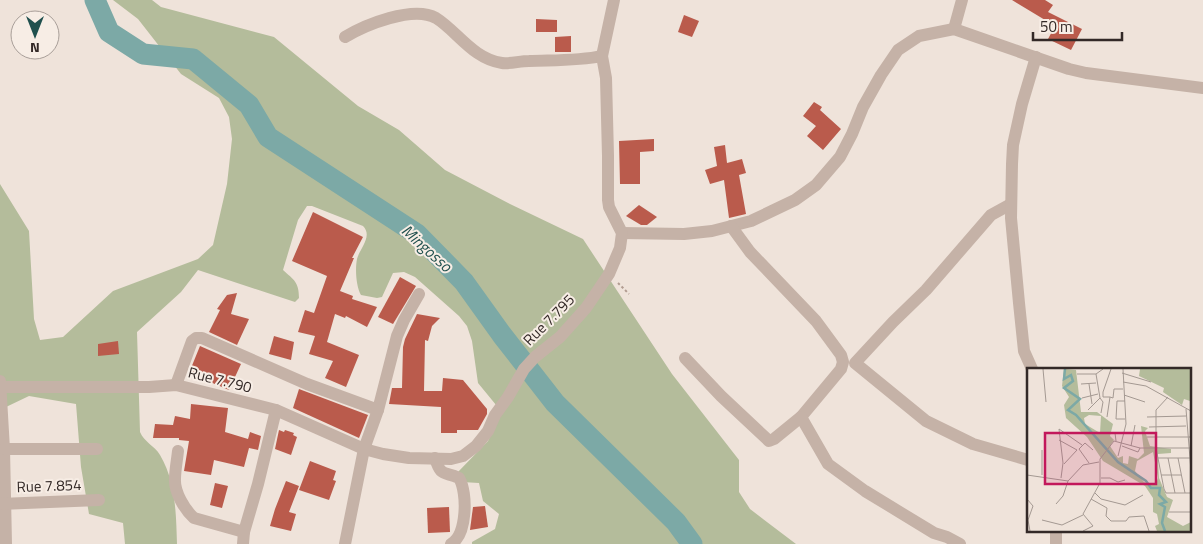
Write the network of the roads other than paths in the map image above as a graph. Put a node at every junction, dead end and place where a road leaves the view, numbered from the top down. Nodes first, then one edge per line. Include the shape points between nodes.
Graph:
1 (614, 0) edge
2 (962, 0) edge
3 (954, 29) junction
4 (344, 37) dead end
5 (602, 56) junction
6 (1036, 57) junction
7 (1203, 88) edge
8 (1012, 204) junction
9 (731, 226) junction
10 (622, 233) junction
11 (419, 294) dead end
12 (685, 358) dead end
13 (1032, 368) edge
14 (0, 385) edge
15 (176, 385) junction
16 (276, 410) junction
17 (378, 410) junction
18 (801, 417) junction
19 (4, 449) junction
20 (97, 449) dead end
21 (364, 449) junction
22 (178, 452) dead end
23 (435, 458) junction
24 (1027, 460) edge
25 (99, 500) dead end
26 (3, 504) edge
27 (243, 538) edge
28 (6, 544) edge
29 (345, 544) edge
30 (451, 544) edge
31 (960, 544) edge

1 - 5 street
2 - 3 street
3 - 6 street
3 - 9 street via 920,36 898,50 863,107 840,157 816,186 776,210
4 - 5 street via 390,18 414,14 435,18 468,47 502,63 586,60
5 - 10 street via 606,78 608,200
6 - 7 street via 1086,73
6 - 8 street via 1013,145
8 - 13 street via 1024,351
8 - 24 street via 991,216 926,290 855,363 926,421 973,444
9 - 10 street via 684,234
9 - 18 street via 750,252 816,321 842,355 841,369
10 - 23 street, Rue 7.795 via 620,248 609,274 586,308 524,369 476,446 463,456
11 - 17 street via 397,336
12 - 18 street via 769,441
14 - 15 street, Rue 7.790
14 - 19 street
15 - 16 street, Rue 7.790
15 - 17 street via 192,341 202,338 307,384
16 - 21 street, Rue 7.790
16 - 27 street
17 - 21 street
18 - 31 street via 828,464 864,491 934,534
19 - 20 street
19 - 26 street
21 - 23 street, Rue 7.795 via 409,458
21 - 29 street
22 - 27 street via 174,480 181,501 191,515
23 - 30 street via 438,470 460,480 464,494 462,525 458,538
25 - 26 street, Rue 7.854
26 - 28 street

